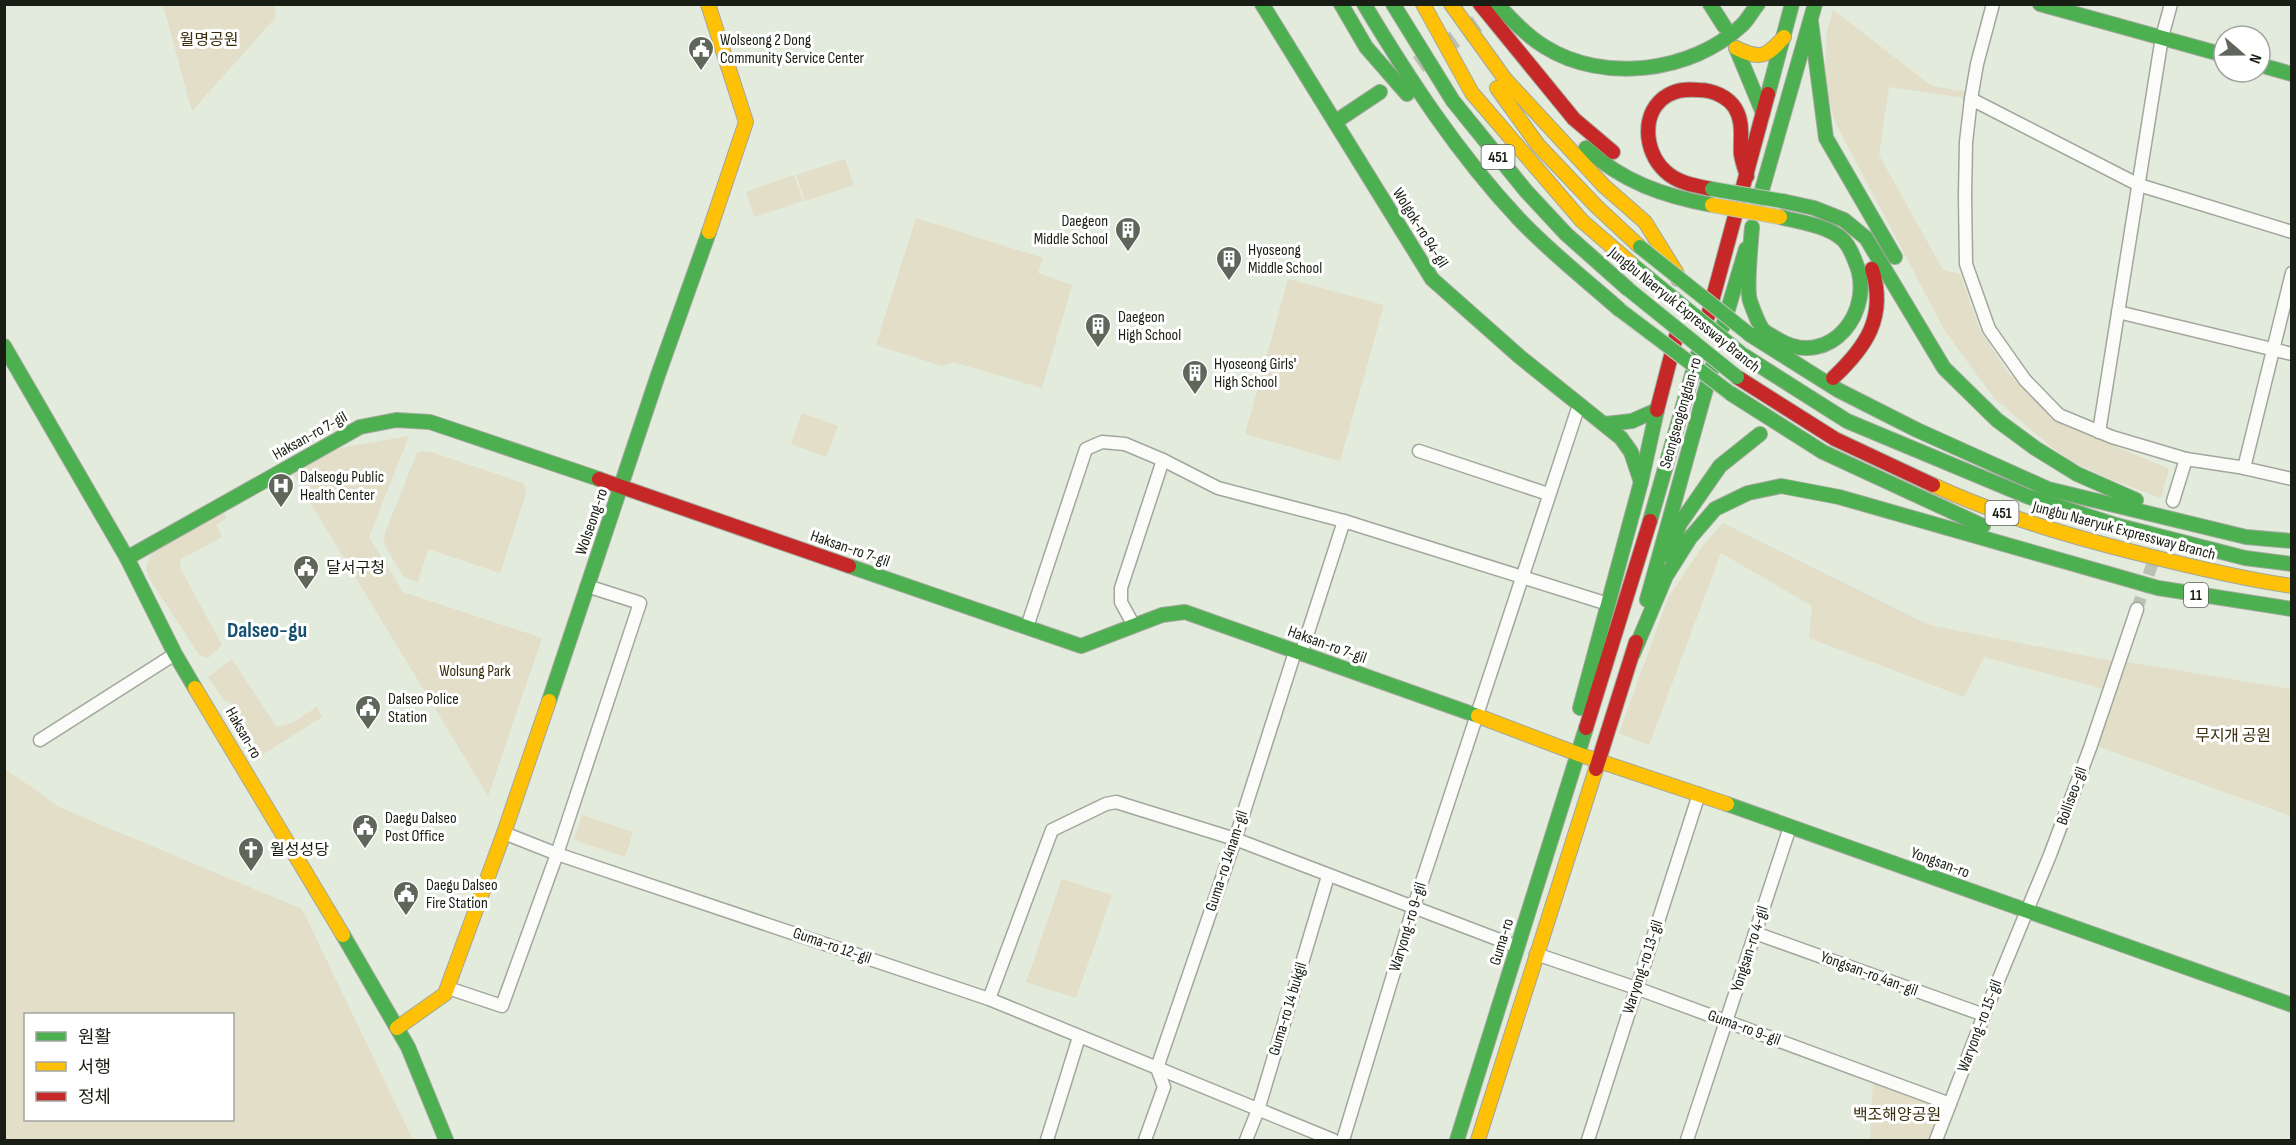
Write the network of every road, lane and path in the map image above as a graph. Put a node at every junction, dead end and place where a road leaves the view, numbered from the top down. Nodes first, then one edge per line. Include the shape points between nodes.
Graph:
1 (708, 4) edge
2 (1262, 4) edge
3 (1341, 4) edge
4 (1364, 4) edge
5 (1393, 4) edge
6 (1423, 4) edge
7 (1437, 4) edge
8 (1451, 4) edge
9 (1466, 4) edge
10 (1480, 4) edge
11 (1497, 4) edge
12 (1710, 4) edge
13 (1758, 4) edge
14 (1792, 4) edge
15 (1815, 4) edge
16 (1992, 4) edge
17 (2040, 4) edge
18 (2171, 4) edge
19 (1811, 22) junction
20 (1724, 26) dead end
21 (1785, 35) junction
22 (2162, 37) junction
23 (2212, 52) edge
24 (2272, 68) edge
25 (2292, 74) edge
26 (1380, 92) dead end
27 (1971, 99) junction
28 (1763, 113) junction
29 (1335, 122) junction
30 (1747, 176) junction
31 (2139, 185) junction
32 (1712, 196) junction
33 (1506, 206) junction
34 (1781, 209) junction
35 (1752, 227) junction
36 (2292, 232) edge
37 (1899, 265) dead end
38 (2292, 273) edge
39 (1917, 296) dead end
40 (2118, 312) junction
41 (4, 346) edge
42 (2273, 351) junction
43 (2292, 354) edge
44 (1833, 378) dead end
45 (1975, 399) junction
46 (1579, 405) junction
47 (1657, 410) junction
48 (1605, 424) junction
49 (2098, 432) junction
50 (1760, 434) dead end
51 (1419, 451) dead end
52 (2186, 459) junction
53 (1163, 460) junction
54 (2244, 468) junction
55 (2292, 479) edge
56 (1641, 482) junction
57 (622, 486) junction
58 (1548, 494) junction
59 (2173, 501) dead end
60 (1344, 521) junction
61 (2195, 526) junction
62 (2292, 541) edge
63 (127, 558) junction
64 (2292, 564) edge
65 (2101, 573) junction
66 (1666, 576) junction
67 (1521, 577) junction
68 (587, 586) junction
69 (2292, 586) edge
70 (1608, 604) junction
71 (2137, 609) tunnel mouth
72 (2292, 609) edge
73 (1134, 626) junction
74 (1027, 627) junction
75 (1298, 653) junction
76 (175, 654) junction
77 (1633, 654) junction
78 (1476, 715) junction
79 (40, 740) dead end
80 (1580, 749) junction
81 (1599, 762) junction
82 (1699, 794) junction
83 (1790, 827) junction
84 (504, 833) junction
85 (1235, 839) junction
86 (557, 854) junction
87 (1328, 876) junction
88 (1414, 908) junction
89 (2027, 911) junction
90 (1755, 933) junction
91 (1518, 947) junction
92 (1536, 954) junction
93 (448, 988) junction
94 (1636, 988) junction
95 (989, 999) junction
96 (2292, 1005) edge
97 (1983, 1015) junction
98 (1725, 1022) junction
99 (397, 1028) junction
100 (1079, 1037) junction
101 (1157, 1068) junction
102 (1950, 1104) junction
103 (1258, 1110) junction
104 (446, 1140) edge
105 (1047, 1140) edge
106 (1145, 1140) edge
107 (1246, 1140) edge
108 (1333, 1140) edge
109 (1344, 1140) edge
110 (1457, 1140) edge
111 (1478, 1140) edge
112 (1588, 1140) edge
113 (1687, 1140) edge
114 (1936, 1140) edge

1 - 57 main road, Wolseong-ro via 746,122
2 - 29 main road, Wolgok-ro 94-gil
3 - 33 main road via 1366,47
4 - 33 main road via 1429,108
5 - 69 main road, Jungbu Naeryuk Expressway Branch / 451, bridge via 1453,101 1526,191 1566,234 1628,289 1737,377 1835,439 2019,520 2241,579
6 - 64 main road, Jungbu Naeryuk Expressway Branch / 451, bridge via 1472,93 1582,221 1743,355 1847,421 2029,497 2116,525 2245,558
7 - 61 main road, bridge via 1538,145 1640,248 1749,334 1838,390 2048,489
8 - 47 main road via 1505,79 1604,186 1645,222 1676,272 1677,338
9 - 32 main road via 1516,71 1598,161 1642,187 1676,199
10 - 32 main road via 1574,118 1600,142 1640,174 1680,190
11 - 13 main road via 1546,48 1598,67 1630,69 1683,60 1710,47 1740,26
12 - 20 main road
14 - 21 main road, Seongseogongdan-ro
15 - 19 main road, Seongseogongdan-ro
16 - 27 street
17 - 22 main road
18 - 22 street
19 - 35 main road, Seongseogongdan-ro
19 - 37 main road via 1826,138
21 - 28 main road, Seongseogongdan-ro
21 - 28 main road via 1772,51 1763,55 1754,57 1736,48
22 - 23 main road
22 - 31 street
24 - 25 main road
26 - 29 main road
27 - 31 street
27 - 49 street via 1966,142 1966,264 1989,329 2025,380 2059,416
28 - 30 main road, Seongseogongdan-ro
29 - 46 main road, Wolgok-ro 94-gil via 1432,279
30 - 32 main road via 1739,117 1733,105 1712,92 1685,88 1672,92 1654,109 1647,123 1650,151 1657,165
30 - 80 main road, Seongseogongdan-ro
31 - 36 street
31 - 40 street
32 - 34 main road
33 - 65 main road, bridge via 1545,246 1620,310 1730,393 1823,452 1956,515
34 - 35 main road via 1841,238 1851,251 1859,269 1862,293 1857,312 1843,333 1818,348 1788,345 1764,330 1749,298
34 - 44 main road via 1813,213 1840,226 1861,243 1874,273 1877,305 1873,333
34 - 45 main road via 1814,208 1844,220 1866,238 1944,368
35 - 77 main road, Seongseogongdan-ro
38 - 42 street
39 - 45 main road
40 - 42 street
40 - 49 street
41 - 63 main road, Haksan-ro
42 - 43 street
42 - 54 street
45 - 61 main road via 1996,420 2077,474
46 - 48 main road, Wolgok-ro 94-gil
46 - 58 street, Waryong-ro 9-gil
47 - 48 main road via 1632,421
47 - 56 main road
48 - 56 main road, Wolgok-ro 94-gil via 1631,452
49 - 52 street
50 - 66 main road via 1720,466 1679,525
51 - 58 street
52 - 54 street
52 - 59 street
53 - 60 street via 1218,488
53 - 73 street via 1121,588 1120,602
53 - 74 street via 1125,444 1102,442 1086,449
54 - 55 street
56 - 70 main road
57 - 63 main road, Haksan-ro 7-gil via 430,422 396,420 360,427
57 - 68 main road, Wolseong-ro
57 - 74 main road, Haksan-ro 7-gil
58 - 67 street, Waryong-ro 9-gil
60 - 67 street
60 - 75 street, Guma-ro 14nam-gil
61 - 62 main road via 2246,537
63 - 76 main road, Haksan-ro
65 - 66 main road via 1839,497 1781,486 1749,493 1715,509 1690,538
65 - 72 main road, 11 via 2158,588
66 - 77 main road
67 - 70 street
67 - 78 street, Waryong-ro 9-gil
68 - 84 main road, Wolseong-ro
68 - 86 street via 640,603
70 - 80 main road via 1577,718
71 - 89 street, Bolliseo-gil
73 - 74 main road, Haksan-ro 7-gil via 1081,646
73 - 75 main road, Haksan-ro 7-gil via 1162,615 1185,612
75 - 78 main road, Haksan-ro 7-gil
75 - 85 street, Guma-ro 14nam-gil
76 - 79 street
76 - 99 main road, Haksan-ro
77 - 81 main road, Seongseogongdan-ro
78 - 80 main road, Haksan-ro 7-gil
78 - 88 street, Waryong-ro 9-gil
80 - 81 main road, Yongsan-ro
80 - 91 main road, Guma-ro
81 - 82 main road, Yongsan-ro
81 - 92 main road
82 - 83 main road, Yongsan-ro
82 - 94 street, Waryong-ro 13-gil
83 - 89 main road, Yongsan-ro
83 - 90 street, Yongsan-ro 4-gil
84 - 86 street, Guma-ro 12-gil
84 - 93 main road, Wolseong-ro
85 - 87 street
85 - 95 street via 1116,802 1052,830
85 - 101 street, Guma-ro 14nam-gil
86 - 93 street via 502,1006
86 - 95 street, Guma-ro 12-gil
87 - 88 street
87 - 103 street, Guma-ro 14 bukgil
88 - 91 street
88 - 109 street, Waryong-ro 9-gil
89 - 96 main road, Yongsan-ro
89 - 97 street, Waryong-ro 15-gil
90 - 97 street, Yongsan-ro 4an-gil
90 - 98 street, Yongsan-ro 4-gil
91 - 110 main road, Guma-ro
92 - 94 street, Guma-ro 9-gil
92 - 111 main road
93 - 99 main road, Wolseong-ro
94 - 98 street, Guma-ro 9-gil
94 - 112 street, Waryong-ro 13-gil
95 - 100 street, Guma-ro 12-gil
97 - 102 street, Waryong-ro 15-gil
98 - 102 street, Guma-ro 9-gil
98 - 113 street, Yongsan-ro 4-gil
99 - 104 main road, Haksan-ro
100 - 101 street, Guma-ro 12-gil
100 - 105 street
101 - 103 street, Guma-ro 12-gil
101 - 106 street via 1164,1087
102 - 114 street, Waryong-ro 15-gil
103 - 107 street, Guma-ro 14 bukgil
103 - 108 street, Guma-ro 12-gil

